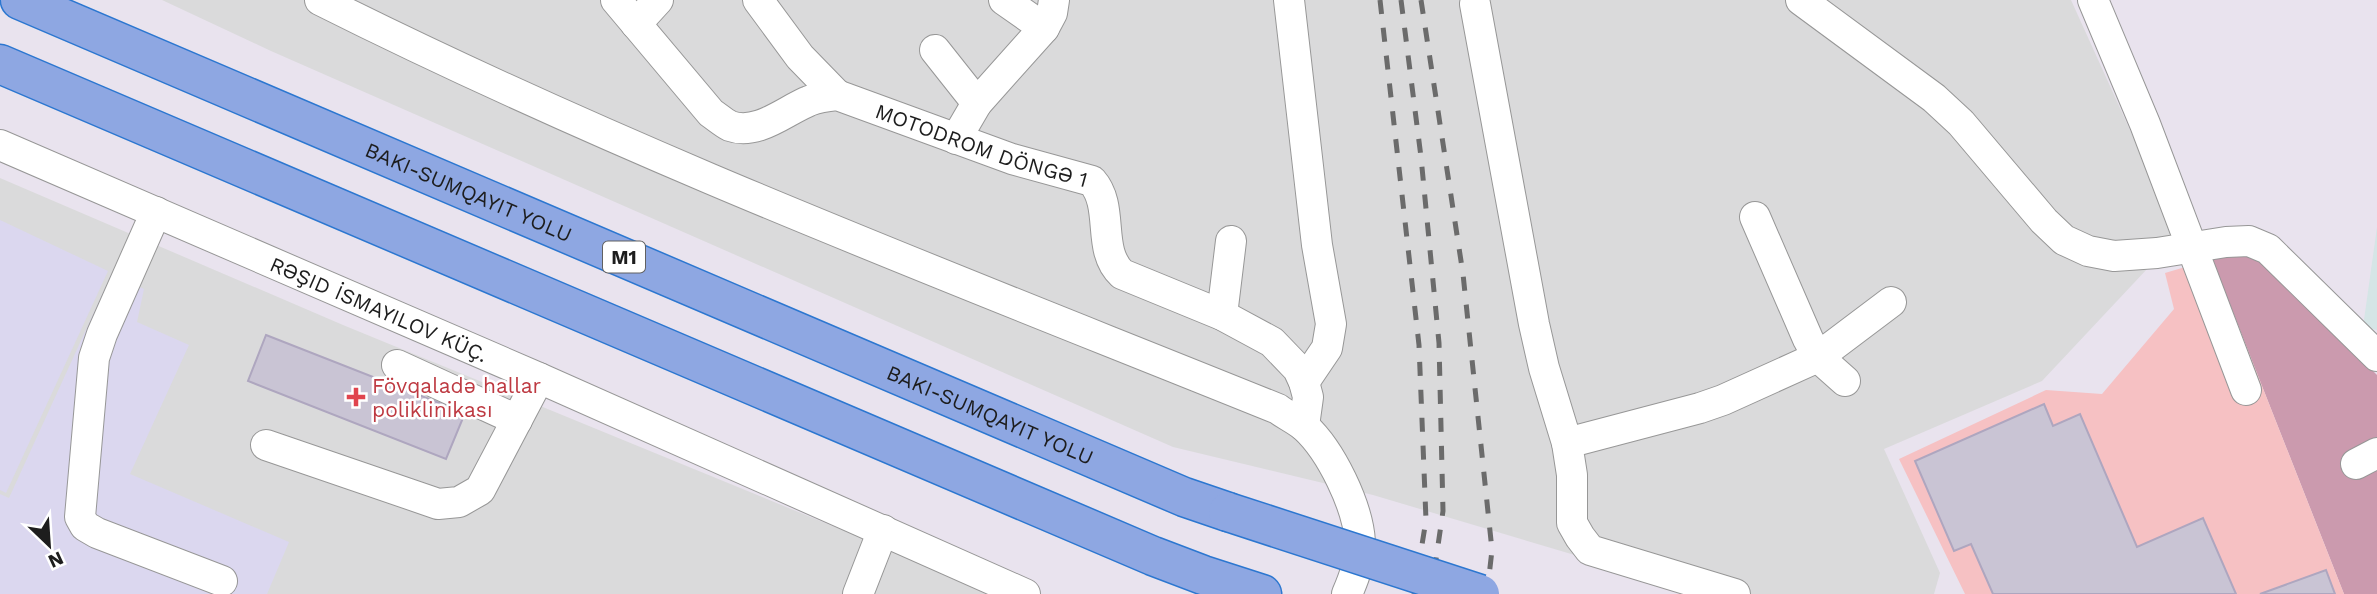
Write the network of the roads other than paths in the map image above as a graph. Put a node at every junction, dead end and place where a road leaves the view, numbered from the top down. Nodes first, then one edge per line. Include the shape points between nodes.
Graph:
1 (20, 0) edge
2 (320, 0) edge
3 (616, 0) edge
4 (658, 0) edge
5 (758, 0) edge
6 (1004, 0) edge
7 (1289, 0) edge
8 (1801, 0) edge
9 (2093, 0) edge
10 (1475, 4) dead end
11 (1049, 14) edge
12 (636, 24) junction
13 (935, 50) dead end
14 (0, 64) edge
15 (837, 95) junction
16 (977, 103) junction
17 (956, 139) junction
18 (0, 145) edge
19 (156, 212) junction
20 (1755, 217) dead end
21 (1231, 241) dead end
22 (2191, 248) junction
23 (1891, 302) dead end
24 (1222, 315) junction
25 (1818, 356) junction
26 (2377, 356) edge
27 (397, 365) dead end
28 (539, 377) junction
29 (1845, 381) dead end
30 (1304, 382) junction
31 (2246, 390) dead end
32 (517, 420) junction
33 (1304, 426) junction
34 (1567, 443) junction
35 (266, 445) dead end
36 (883, 530) junction
37 (222, 581) dead end
38 (858, 594) edge
39 (1025, 594) edge
40 (1262, 594) edge
41 (1347, 594) edge
42 (1479, 594) edge
43 (1735, 594) edge

1 - 42 highway, M1, bridge via 1184,497
2 - 33 street via 586,127 1278,409
3 - 12 street
4 - 12 street
5 - 15 street via 800,57
6 - 11 street
7 - 30 street via 1317,245 1331,324 1327,348
8 - 22 street via 1934,98 2064,240 2114,256
9 - 22 street
10 - 34 street via 1541,357
11 - 16 street
12 - 15 street via 711,113 731,126 770,122 807,101
13 - 16 street
14 - 40 highway via 1102,534
15 - 17 street, MOTODROM DÖNGƏ 1
16 - 17 street
17 - 24 street, MOTODROM DÖNGƏ 1 via 1092,181 1103,203 1113,266 1122,274
18 - 19 street
19 - 28 street
19 - 37 street via 94,358 80,517 97,533
20 - 25 street
21 - 24 street
22 - 26 street via 2249,241 2268,249
22 - 31 street
23 - 25 street
24 - 30 street, MOTODROM DÖNGƏ 1 via 1272,342
25 - 29 street
25 - 34 street via 1700,408
27 - 32 street
28 - 32 street
28 - 36 street
30 - 33 street via 1308,397
32 - 35 street via 480,490 459,502 438,505
33 - 41 street via 1325,451 1357,522 1357,569
34 - 43 street via 1572,523 1590,550
36 - 38 street
36 - 39 street

